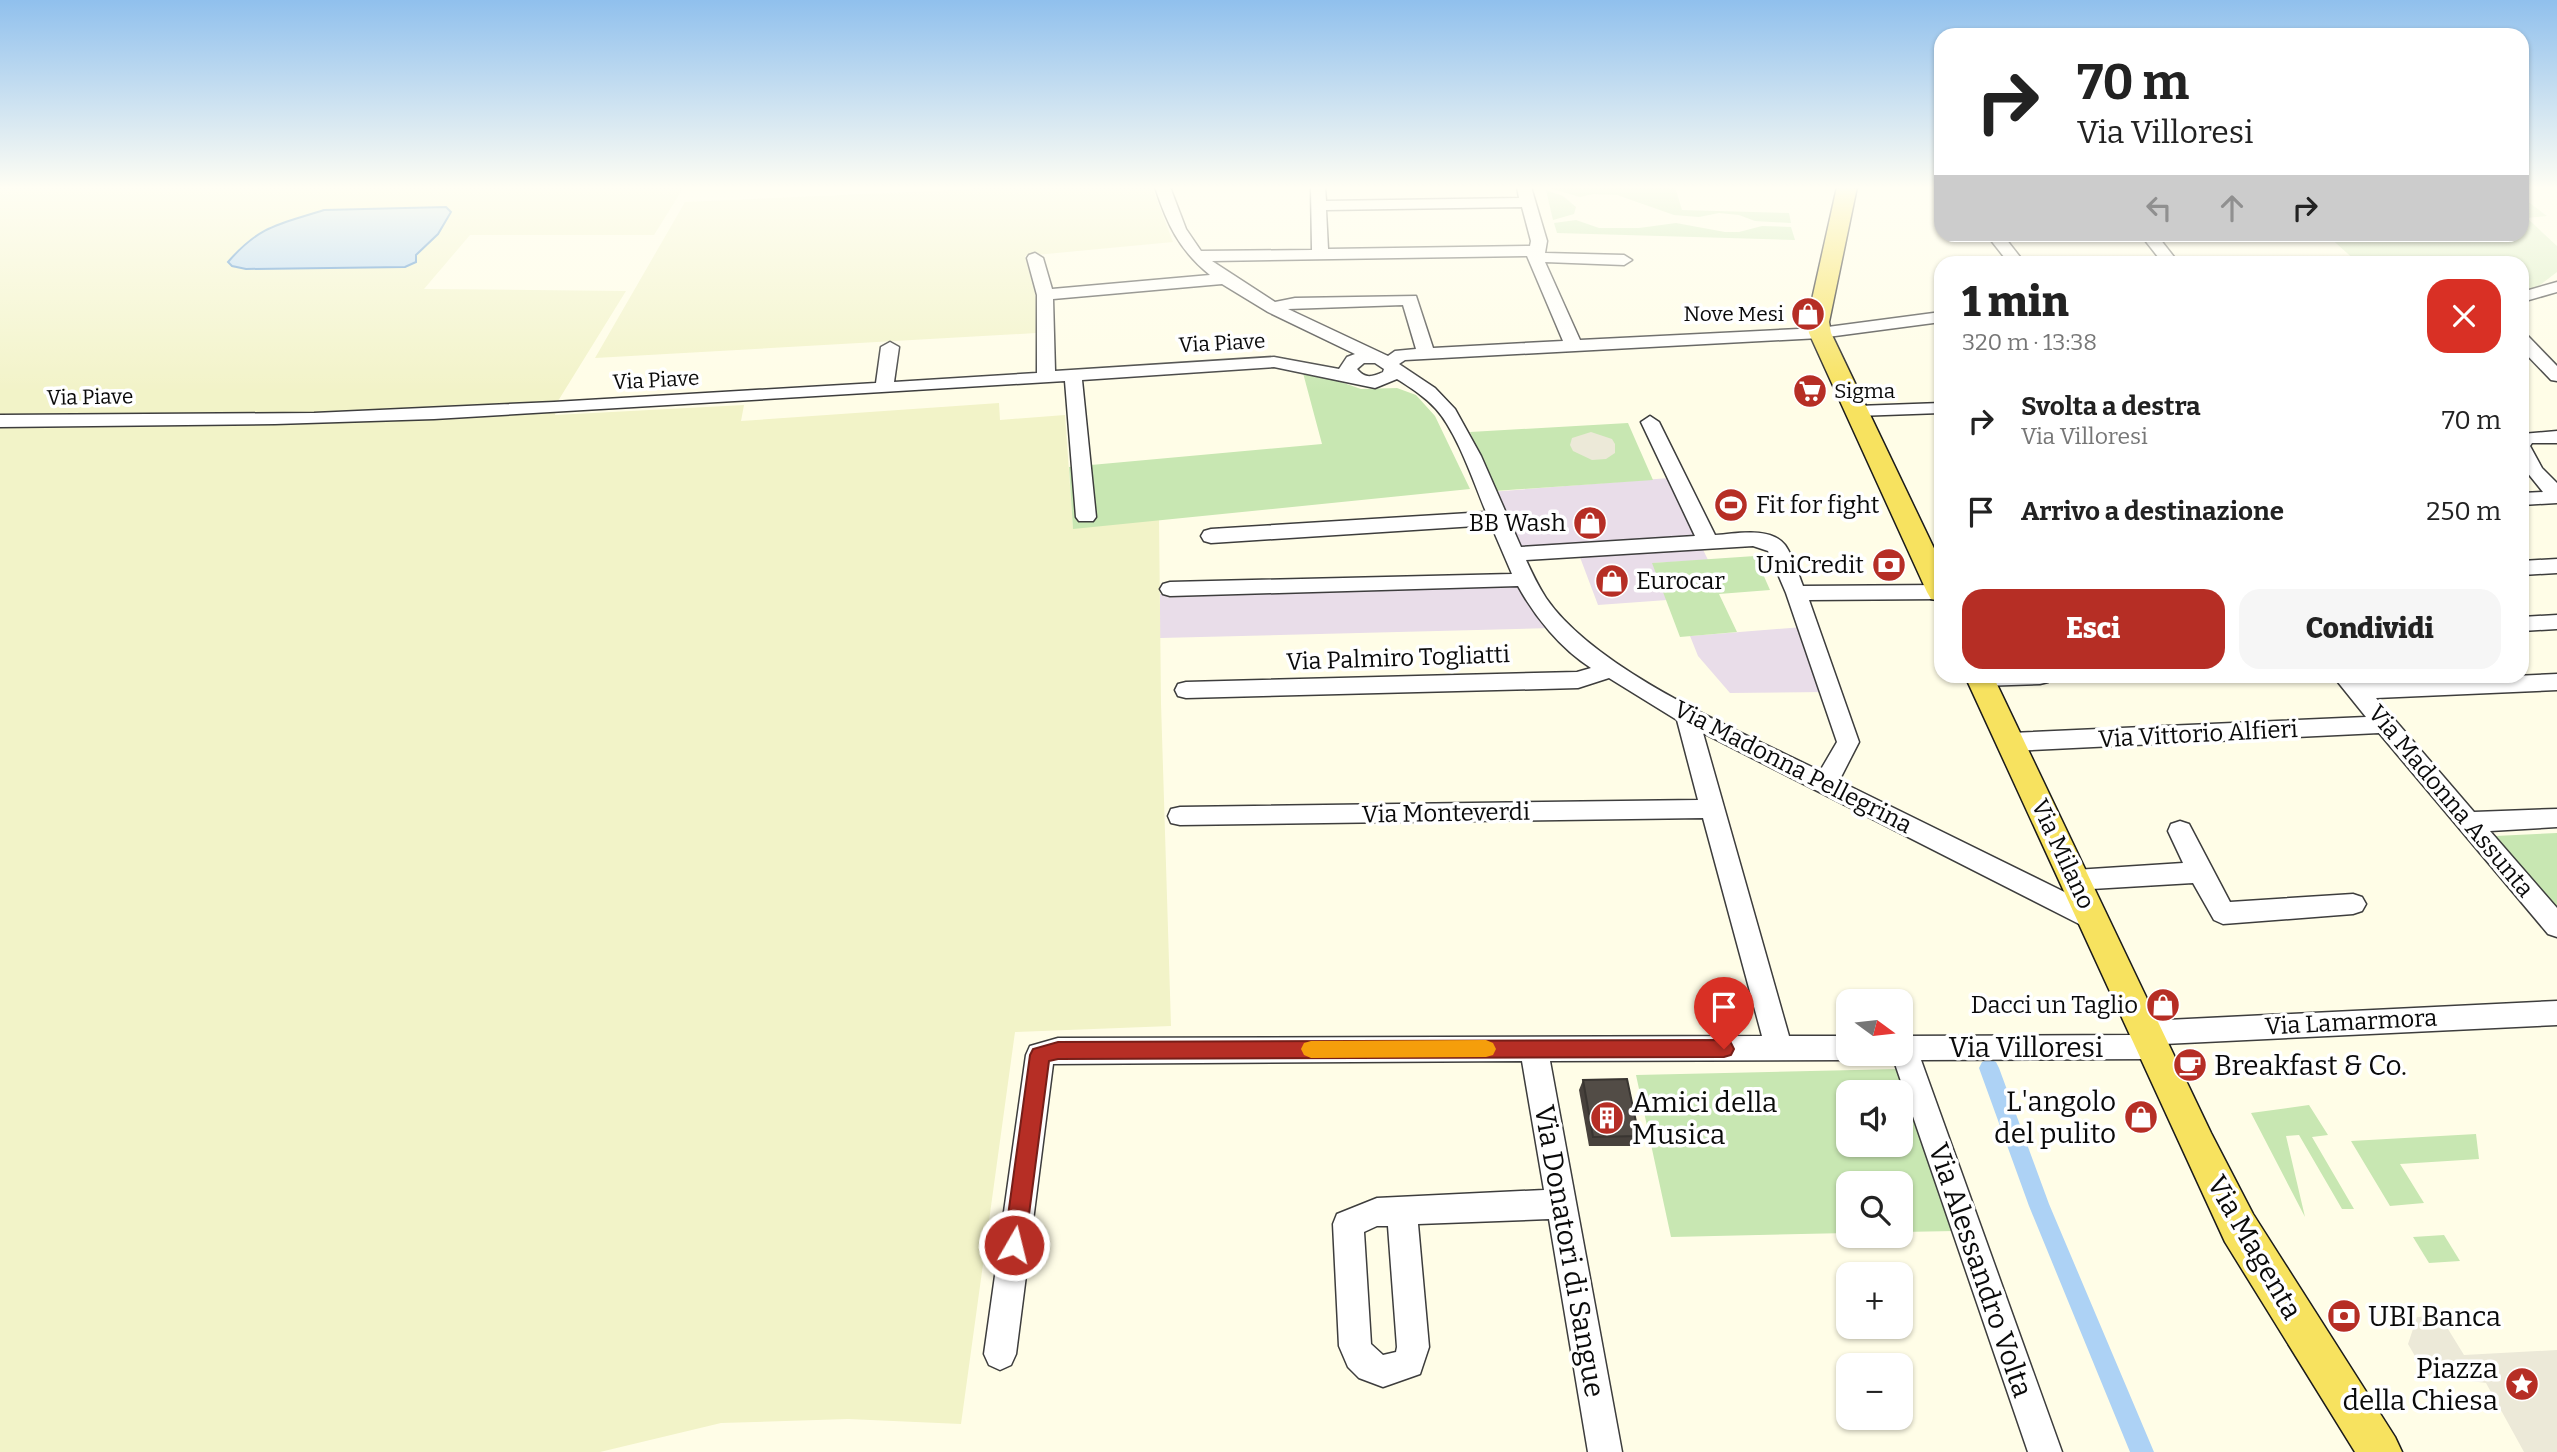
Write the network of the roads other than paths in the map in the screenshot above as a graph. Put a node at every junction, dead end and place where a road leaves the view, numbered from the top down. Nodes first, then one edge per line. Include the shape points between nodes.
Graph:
1 (1536, 254) edge
2 (1273, 255) edge
3 (1547, 255) edge
4 (1832, 255) edge
5 (1196, 256) joint
6 (1035, 258) dead end
7 (1624, 260) dead end
8 (1224, 279) junction
9 (2556, 289) edge
10 (1045, 295) junction
11 (2529, 295) edge
12 (1275, 307) junction
13 (1934, 318) edge
14 (1820, 333) junction
15 (1345, 342) junction
16 (1573, 345) junction
17 (890, 347) dead end
18 (2529, 347) edge
19 (1426, 354) junction
20 (1352, 367) junction
21 (1386, 367) junction
22 (1073, 375) junction
23 (2557, 376) edge
24 (1046, 377) junction
25 (884, 388) junction
26 (1934, 408) edge
27 (1857, 411) junction
28 (0, 421) edge
29 (1650, 422) dead end
30 (2557, 437) edge
31 (2529, 438) edge
32 (2529, 461) edge
33 (2557, 496) edge
34 (2529, 498) edge
35 (1086, 517) dead end
36 (1498, 518) junction
37 (1211, 536) dead end
38 (1708, 542) junction
39 (1514, 554) junction
40 (1934, 565) edge
41 (2557, 566) edge
42 (2529, 568) edge
43 (1524, 578) junction
44 (1170, 589) dead end
45 (1934, 592) edge
46 (1796, 593) junction
47 (2557, 622) edge
48 (2529, 624) edge
49 (1609, 670) junction
50 (2529, 682) edge
51 (2557, 682) edge
52 (1983, 683) edge
53 (2351, 683) edge
54 (1186, 690) dead end
55 (1687, 715) junction
56 (2386, 724) junction
57 (2011, 742) junction
58 (1825, 784) junction
59 (1712, 809) junction
60 (1180, 816) dead end
61 (2557, 818) edge
62 (2469, 822) junction
63 (2180, 831) dead end
64 (2200, 872) junction
65 (2075, 880) junction
66 (2353, 904) dead end
67 (2092, 918) junction
68 (2557, 926) edge
69 (2557, 1013) edge
70 (2149, 1040) junction
71 (1836, 1048) edge
72 (1913, 1048) edge
73 (1534, 1049) junction
74 (1779, 1049) junction
75 (1908, 1066) edge
76 (1562, 1204) junction
77 (1402, 1210) junction
78 (1000, 1354) dead end
79 (1605, 1452) edge
80 (2045, 1452) edge
81 (2380, 1452) edge

1 - 16 street
2 - 5 street
3 - 7 street
4 - 14 main road via 1818,322
5 - 8 street, Via Madonna Pellegrina
6 - 10 street
8 - 10 street
8 - 12 street, Via Madonna Pellegrina
9 - 11 street
10 - 24 street
12 - 15 street, Via Madonna Pellegrina
12 - 19 street via 1410,300
13 - 14 street
14 - 16 street
14 - 27 main road
15 - 20 street via 1351,350
15 - 21 street, Via Madonna Pellegrina
16 - 19 street
17 - 25 street
18 - 23 street
19 - 21 street via 1401,355
20 - 21 street via 1362,358
20 - 21 street via 1369,383
20 - 22 street, Via Piave via 1313,369 1275,362
21 - 36 street, Via Madonna Pellegrina via 1438,399 1446,409
22 - 24 street, Via Piave
22 - 35 street
24 - 25 street, Via Piave
25 - 28 street, Via Piave via 310,418
26 - 27 street
27 - 40 main road
29 - 38 street
30 - 31 street
32 - 33 street
33 - 34 street
36 - 37 street
36 - 39 street, Via Madonna Pellegrina
38 - 39 street
38 - 46 street via 1760,540 1776,547
39 - 43 street, Via Madonna Pellegrina
41 - 42 street
43 - 44 street
43 - 49 street, Via Madonna Pellegrina via 1554,622
45 - 46 street
46 - 58 street via 1848,742
47 - 48 street
49 - 54 street, Via Palmiro Togliatti via 1578,680
49 - 55 street, Via Madonna Pellegrina
50 - 51 street
52 - 57 main road, Via Milano
53 - 56 street, Via Madonna Assunta
55 - 58 street, Via Madonna Pellegrina
55 - 59 street
56 - 57 street, Via Vittorio Alfieri
56 - 62 street, Via Madonna Assunta
57 - 65 main road, Via Milano
58 - 67 street, Via Madonna Pellegrina
59 - 60 street, Via Monteverdi
59 - 74 street
61 - 62 street
62 - 68 street, Via Madonna Assunta
63 - 64 street
64 - 65 street
64 - 66 street via 2223,913
65 - 67 main road, Via Milano
67 - 70 main road, Via Milano
69 - 70 street, Via Lamarmora
70 - 72 street, Via Villoresi
70 - 81 main road, Via Magenta via 2239,1228
71 - 74 street
73 - 74 street
73 - 76 street, Via Donatori di Sangue
73 - 78 street via 1058,1050 1040,1055
75 - 80 street, Via Alessandro Volta
76 - 77 street
76 - 79 street, Via Donatori di Sangue
77 - 77 street via 1413,1347 1409,1363 1395,1370 1376,1371 1362,1362 1355,1346 1348,1224 1377,1212

